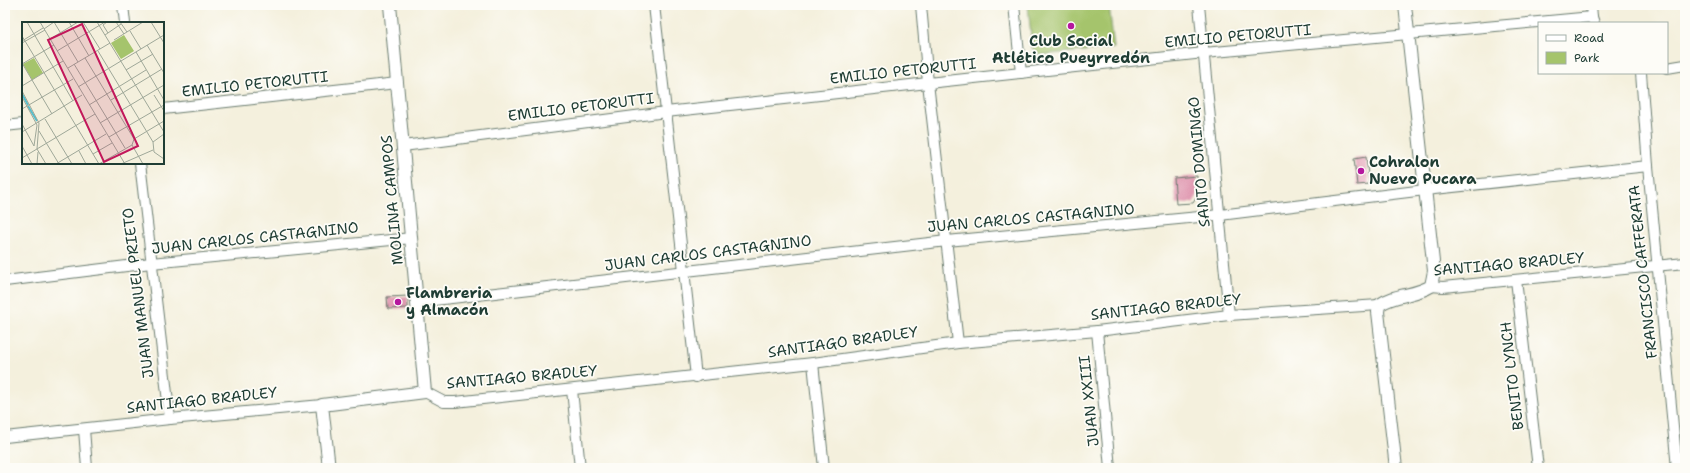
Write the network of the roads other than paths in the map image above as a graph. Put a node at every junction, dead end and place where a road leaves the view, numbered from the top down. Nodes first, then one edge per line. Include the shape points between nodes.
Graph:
1 (123, 5) edge
2 (390, 5) edge
3 (654, 5) edge
4 (921, 5) edge
5 (1014, 5) edge
6 (1199, 5) edge
7 (1405, 5) edge
8 (1591, 5) edge
9 (1593, 20) edge
10 (125, 22) edge
11 (1568, 22) edge
12 (1538, 24) edge
13 (1408, 35) junction
14 (1204, 53) junction
15 (1685, 66) edge
16 (1668, 68) edge
17 (1021, 73) junction
18 (1641, 74) edge
19 (397, 83) junction
20 (928, 83) junction
21 (164, 108) edge
22 (666, 112) junction
23 (22, 124) edge
24 (5, 126) edge
25 (404, 146) junction
26 (140, 164) edge
27 (1648, 166) junction
28 (1426, 190) junction
29 (1220, 215) junction
30 (412, 238) junction
31 (947, 241) junction
32 (151, 263) junction
33 (1685, 263) edge
34 (1657, 266) junction
35 (683, 271) junction
36 (1516, 280) junction
37 (5, 281) edge
38 (1431, 286) junction
39 (417, 302) junction
40 (1379, 305) junction
41 (1228, 315) junction
42 (1097, 330) junction
43 (958, 343) junction
44 (813, 363) junction
45 (696, 377) junction
46 (572, 390) junction
47 (425, 392) junction
48 (322, 405) junction
49 (170, 418) junction
50 (84, 429) junction
51 (5, 437) edge
52 (87, 468) edge
53 (329, 468) edge
54 (580, 468) edge
55 (824, 468) edge
56 (1110, 468) edge
57 (1396, 468) edge
58 (1538, 468) edge
59 (1677, 468) edge

1 - 10 street
2 - 19 street, MOLINA CAMPOS
3 - 22 street
4 - 20 street
5 - 17 street
6 - 14 street, SANTO DOMINGO
7 - 13 street
8 - 9 street
9 - 11 street, EMILIO PETORUTTI
12 - 13 street, EMILIO PETORUTTI
13 - 14 street, EMILIO PETORUTTI
13 - 28 street
14 - 17 street, EMILIO PETORUTTI
14 - 29 street, SANTO DOMINGO
15 - 16 street
17 - 20 street, EMILIO PETORUTTI
18 - 27 street, FRANCISCO CAFFERATA
19 - 21 street, EMILIO PETORUTTI
19 - 25 street, MOLINA CAMPOS
20 - 22 street, EMILIO PETORUTTI
20 - 31 street
22 - 25 street, EMILIO PETORUTTI
22 - 35 street
23 - 24 street
25 - 30 street, MOLINA CAMPOS
26 - 32 street, JUAN MANUEL PRIETO
27 - 28 street, JUAN CARLOS CASTAGNINO
27 - 34 street, FRANCISCO CAFFERATA
28 - 29 street, JUAN CARLOS CASTAGNINO
28 - 38 street via 1434,271
29 - 31 street, JUAN CARLOS CASTAGNINO
29 - 41 street, SANTO DOMINGO
30 - 32 street, JUAN CARLOS CASTAGNINO
30 - 39 street, MOLINA CAMPOS
31 - 35 street, JUAN CARLOS CASTAGNINO
31 - 43 street
32 - 37 street, JUAN CARLOS CASTAGNINO
32 - 49 street, JUAN MANUEL PRIETO
33 - 34 street, SANTIAGO BRADLEY
34 - 36 street, SANTIAGO BRADLEY
34 - 59 street, FRANCISCO CAFFERATA
35 - 39 street, JUAN CARLOS CASTAGNINO
35 - 45 street
36 - 38 street, SANTIAGO BRADLEY
36 - 58 street, BENITO LYNCH
38 - 40 street, SANTIAGO BRADLEY
39 - 47 street, MOLINA CAMPOS
40 - 41 street, SANTIAGO BRADLEY
40 - 57 street
41 - 42 street, SANTIAGO BRADLEY
42 - 43 street, SANTIAGO BRADLEY
42 - 56 street, JUAN XXIII
43 - 44 street, SANTIAGO BRADLEY
44 - 45 street, SANTIAGO BRADLEY
44 - 55 street
45 - 46 street, SANTIAGO BRADLEY
46 - 47 street, SANTIAGO BRADLEY via 455,402 444,402
46 - 54 street
47 - 48 street, SANTIAGO BRADLEY
48 - 49 street, SANTIAGO BRADLEY
48 - 53 street
49 - 50 street, SANTIAGO BRADLEY
50 - 51 street, SANTIAGO BRADLEY
50 - 52 street

